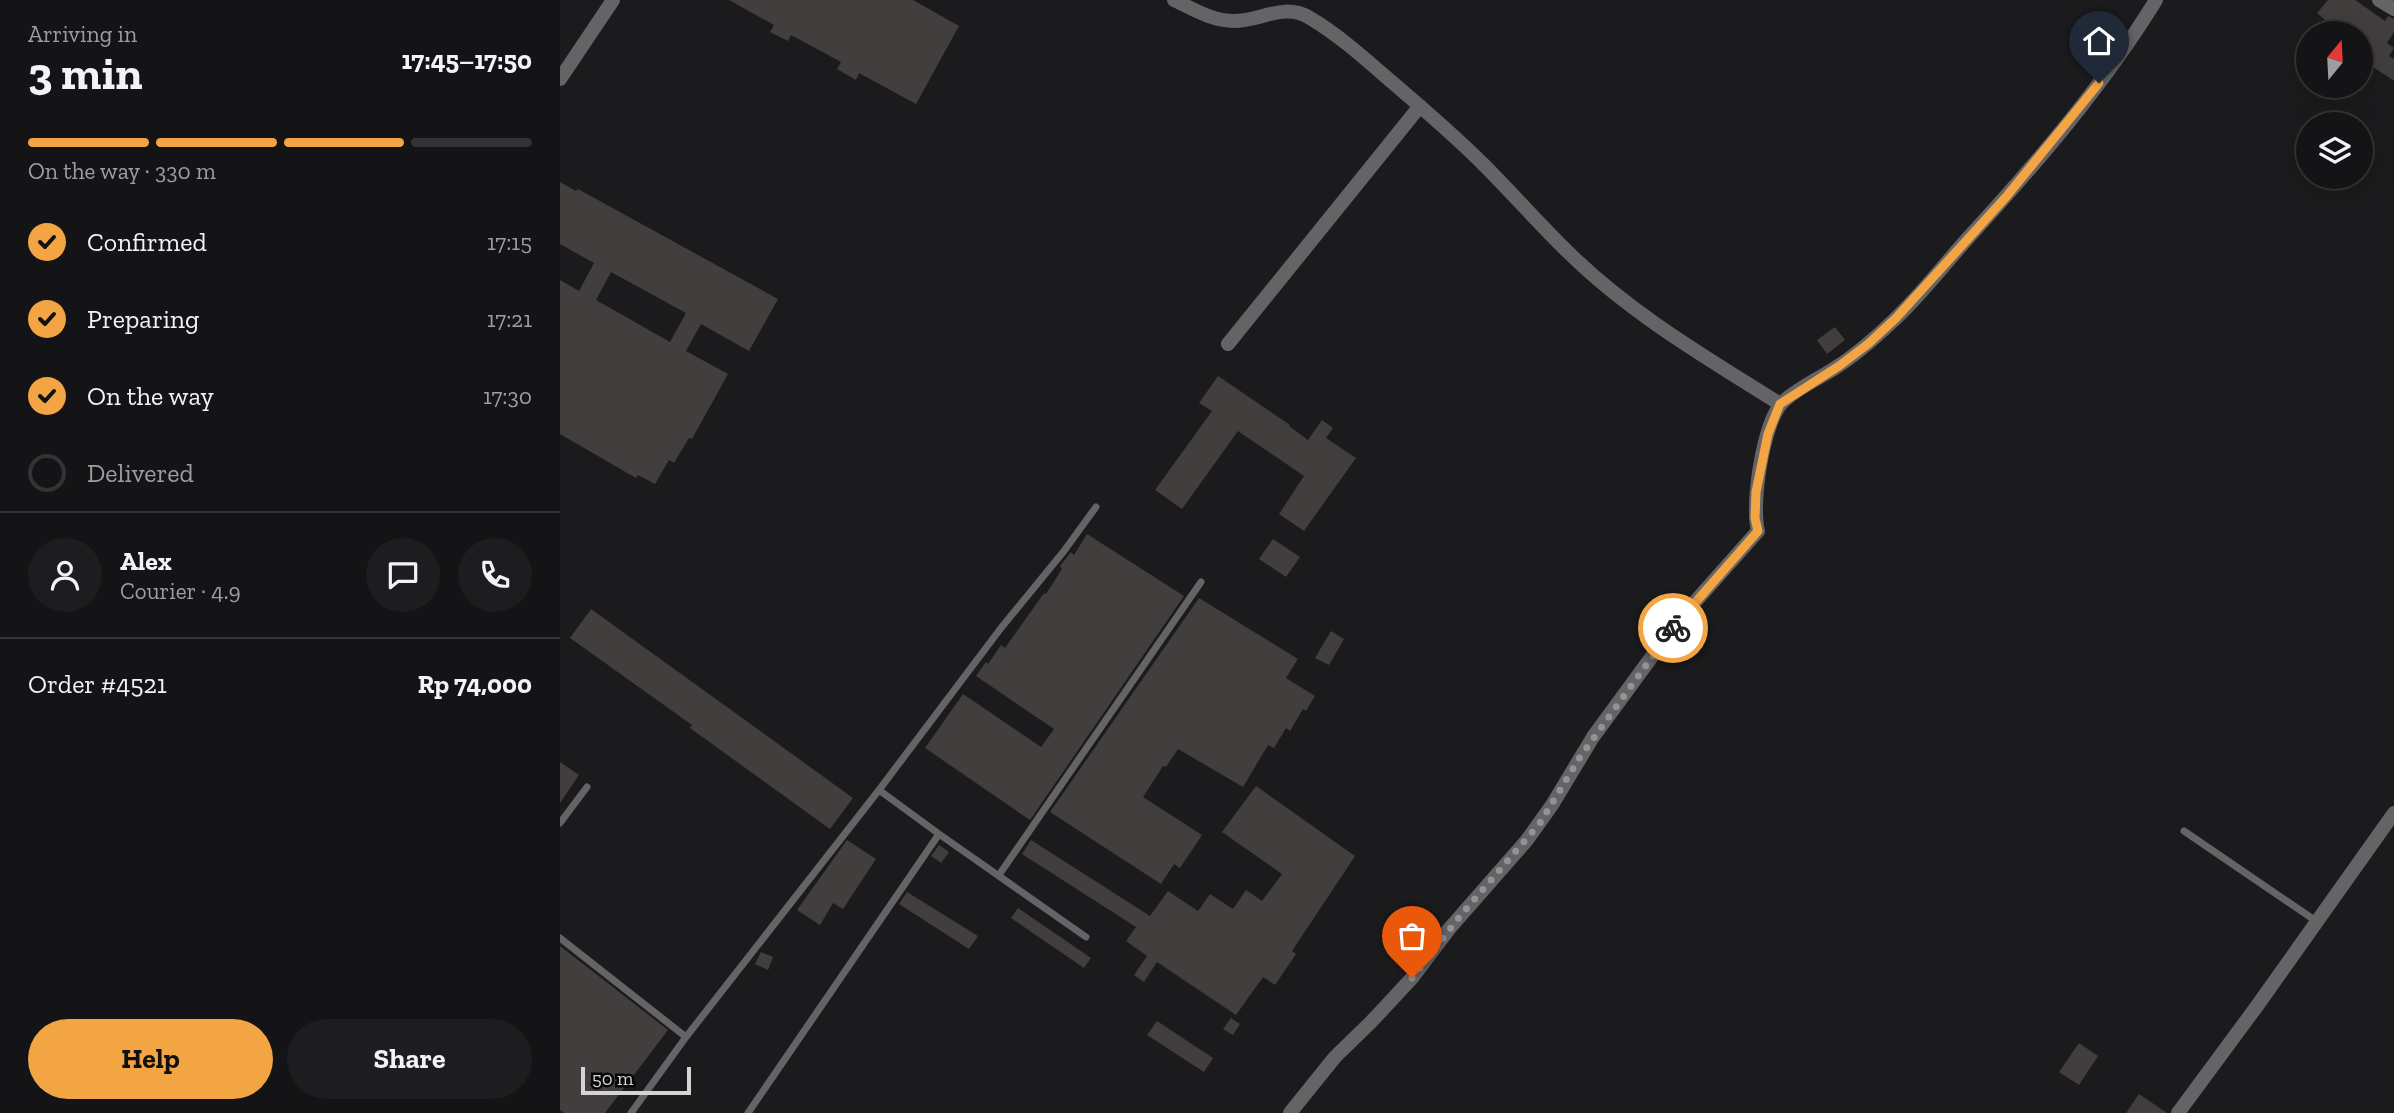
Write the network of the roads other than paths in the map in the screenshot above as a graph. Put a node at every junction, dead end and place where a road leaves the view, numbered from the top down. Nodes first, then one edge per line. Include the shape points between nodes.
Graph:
1 (613, 0) edge
2 (1174, 0) edge
3 (2156, 0) edge
4 (2379, 0) edge
5 (2394, 9) edge
6 (560, 79) edge
7 (1420, 106) junction
8 (1228, 344) dead end
9 (1780, 404) junction
10 (1096, 507) dead end
11 (1201, 582) dead end
12 (587, 787) dead end
13 (879, 790) junction
14 (2394, 813) edge
15 (560, 823) edge
16 (2184, 831) dead end
17 (939, 834) junction
18 (999, 876) junction
19 (2316, 921) junction
20 (1086, 937) dead end
21 (560, 939) edge
22 (686, 1037) junction
23 (631, 1113) edge
24 (748, 1113) edge
25 (1290, 1113) edge
26 (2178, 1113) edge

1 - 6 street
2 - 7 street via 1199,13 1231,21 1283,10 1304,14
3 - 9 street via 2099,83 2039,157 1896,318 1839,366
4 - 5 street
7 - 8 street
7 - 9 street via 1570,254 1648,320
9 - 25 street via 1768,434 1756,492 1758,531 1678,621 1593,737 1527,840 1412,978 1335,1057
10 - 13 lane
11 - 18 lane
12 - 15 lane
13 - 17 lane
13 - 22 lane
14 - 19 street
16 - 19 lane
17 - 18 lane
17 - 24 lane
18 - 20 lane
19 - 26 street
21 - 22 lane
22 - 23 lane

